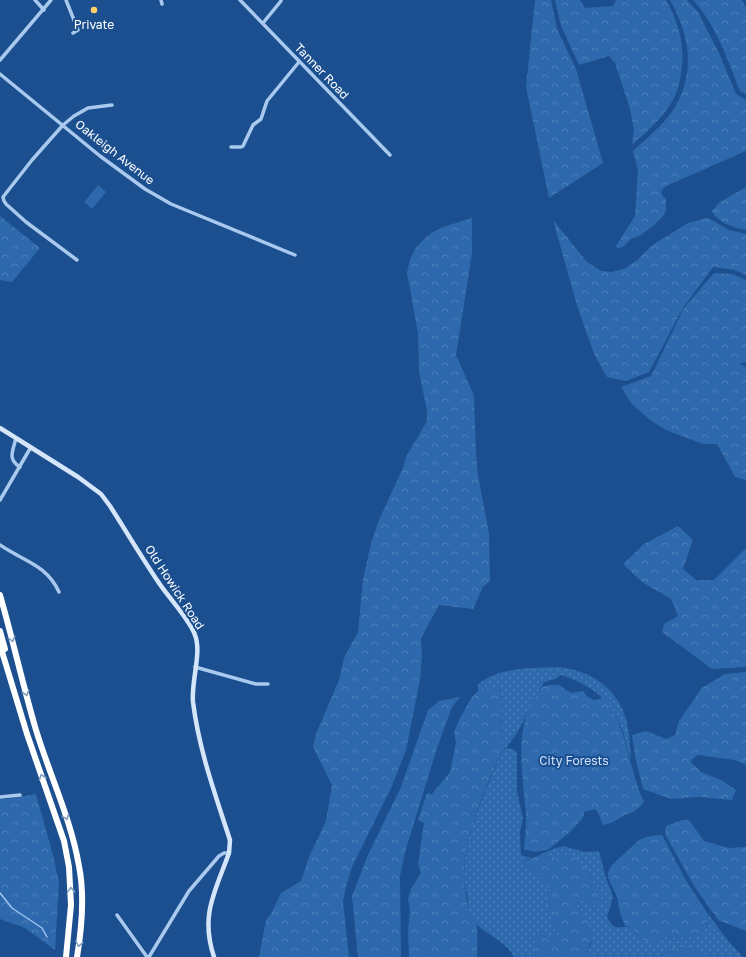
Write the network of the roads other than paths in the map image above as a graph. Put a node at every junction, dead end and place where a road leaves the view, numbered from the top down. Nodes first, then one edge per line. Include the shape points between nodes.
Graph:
1 (35, 0) edge
2 (52, 0) edge
3 (66, 0) edge
4 (240, 0) edge
5 (281, 0) edge
6 (44, 10) junction
7 (263, 23) junction
8 (73, 33) dead end
9 (0, 60) edge
10 (299, 62) junction
11 (0, 74) edge
12 (112, 104) dead end
13 (63, 125) junction
14 (231, 147) dead end
15 (390, 155) dead end
16 (295, 256) dead end
17 (77, 260) dead end
18 (0, 428) edge
19 (16, 438) junction
20 (31, 448) junction
21 (20, 467) junction
22 (0, 500) edge
23 (0, 545) edge
24 (59, 592) dead end
25 (0, 595) edge
26 (0, 631) edge
27 (0, 645) edge
28 (6, 658) junction
29 (195, 667) junction
30 (268, 684) dead end
31 (20, 795) dead end
32 (0, 797) edge
33 (229, 853) junction
34 (117, 915) dead end
35 (66, 957) edge
36 (77, 957) edge
37 (148, 957) edge
38 (214, 957) edge

1 - 6 street
2 - 6 street
3 - 8 street via 78,30
4 - 7 street, Tanner Road
5 - 7 street
6 - 9 street
7 - 10 street, Tanner Road
10 - 14 street via 267,101 261,119 253,125 243,146
10 - 15 street, Tanner Road
11 - 13 street, Oakleigh Avenue
12 - 13 street via 82,111
13 - 16 street, Oakleigh Avenue via 125,175 162,199
13 - 17 street via 32,160 3,199 26,222
18 - 19 main road, Old Howick Road
19 - 20 main road, Old Howick Road
19 - 21 street via 12,459
20 - 21 street
20 - 29 main road, Old Howick Road via 78,477 105,498 159,583 194,632 197,642
21 - 22 street
23 - 24 street via 41,568 52,579
25 -> 36 highway via 37,731 80,868 83,904
26 - 28 highway
27 - 28 highway
35 -> 28 highway via 71,905 69,867 64,840 27,734
29 - 30 street via 256,684
29 - 33 main road, Old Howick Road via 193,693 203,757 230,840
31 - 32 street
33 - 37 street via 220,856 194,884
33 - 38 main road, Old Howick Road via 217,883 209,914 209,936
34 - 37 street

